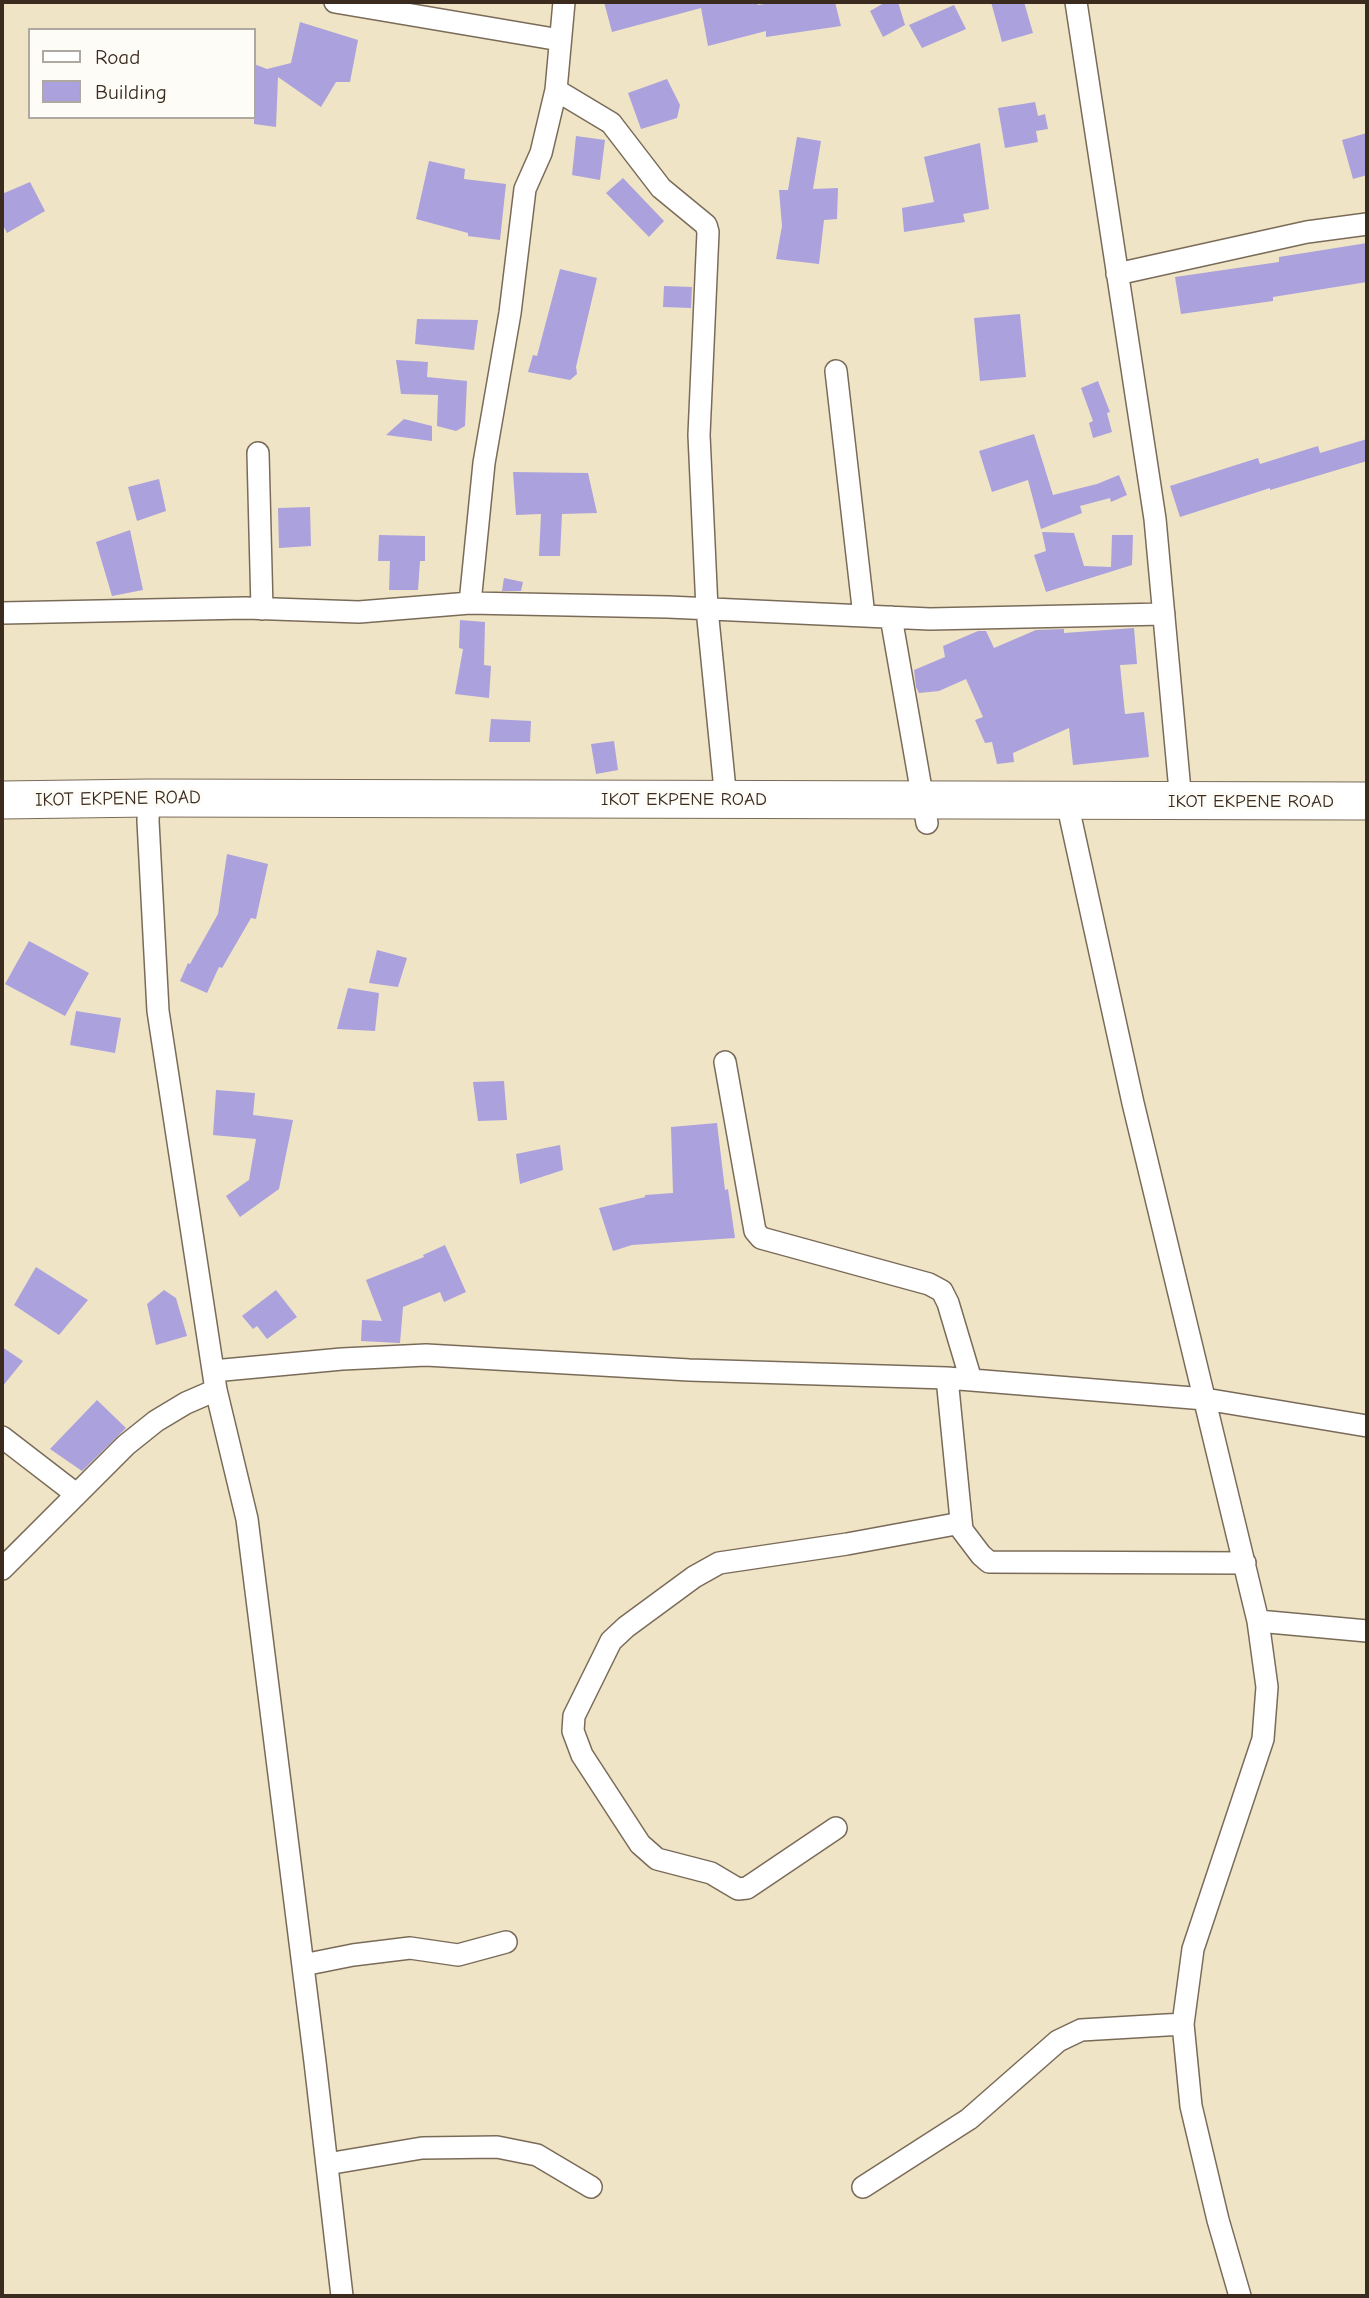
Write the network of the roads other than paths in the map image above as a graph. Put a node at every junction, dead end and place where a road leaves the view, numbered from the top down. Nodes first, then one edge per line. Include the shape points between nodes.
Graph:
1 (335, 2) edge
2 (564, 2) edge
3 (1076, 2) edge
4 (560, 40) junction
5 (556, 90) junction
6 (1367, 224) edge
7 (1117, 274) junction
8 (836, 372) dead end
9 (258, 453) dead end
10 (470, 603) junction
11 (262, 609) junction
12 (707, 609) junction
13 (2, 613) edge
14 (1164, 614) junction
15 (864, 616) junction
16 (891, 617) junction
17 (2, 800) edge
18 (726, 800) junction
19 (1367, 801) edge
20 (1181, 802) junction
21 (148, 809) junction
22 (925, 812) junction
23 (1070, 812) junction
24 (2, 822) edge
25 (1367, 824) edge
26 (725, 1062) dead end
27 (947, 1378) junction
28 (971, 1380) junction
29 (215, 1381) junction
30 (1205, 1399) junction
31 (1367, 1426) edge
32 (2, 1437) edge
33 (76, 1494) junction
34 (961, 1523) junction
35 (1245, 1563) junction
36 (2, 1569) edge
37 (1258, 1621) junction
38 (1367, 1631) edge
39 (836, 1828) dead end
40 (506, 1942) dead end
41 (303, 1965) junction
42 (1183, 2024) junction
43 (327, 2164) junction
44 (863, 2186) dead end
45 (591, 2187) dead end
46 (342, 2296) edge
47 (1240, 2296) edge

1 - 4 street
2 - 4 street
3 - 7 street
4 - 5 street
5 - 10 street via 541,153 526,189 484,463
5 - 12 street via 611,123 661,188 706,225 699,435
6 - 7 street via 1307,232
7 - 14 street via 1155,520
8 - 15 street
9 - 11 street
10 - 11 street via 359,612
10 - 12 street
11 - 13 street
12 - 15 street
12 - 18 street
14 - 16 street
14 - 20 street
15 - 16 street
16 - 22 street
17 - 21 highway, IKOT EKPENE ROAD
18 - 21 highway, IKOT EKPENE ROAD
18 - 22 highway, IKOT EKPENE ROAD
19 - 20 highway, IKOT EKPENE ROAD
20 - 23 highway, IKOT EKPENE ROAD
21 - 22 highway, IKOT EKPENE ROAD
21 - 24 highway, IKOT EKPENE ROAD
21 - 29 street via 158,1011
22 - 23 highway, IKOT EKPENE ROAD
23 - 25 highway, IKOT EKPENE ROAD
23 - 30 street via 1133,1103
26 - 28 street via 755,1231 761,1238 942,1291
27 - 28 street
27 - 29 street via 426,1355 342,1359
27 - 34 street
28 - 30 street
29 - 33 street via 126,1445
29 - 41 street via 247,1519
30 - 31 street
30 - 35 street
32 - 33 street
33 - 36 street
34 - 35 street via 989,1562
34 - 39 street via 719,1563 611,1642 574,1716 573,1731 582,1755 640,1844 657,1859 712,1872 738,1889 747,1888
35 - 37 street
37 - 38 street
37 - 42 street via 1267,1687 1263,1739 1193,1949
40 - 41 street via 458,1955 411,1948
41 - 43 street
42 - 44 street via 1081,2030 1058,2041 969,2119
42 - 47 street via 1191,2106
43 - 45 street via 422,2148 497,2147 537,2155
43 - 46 street

